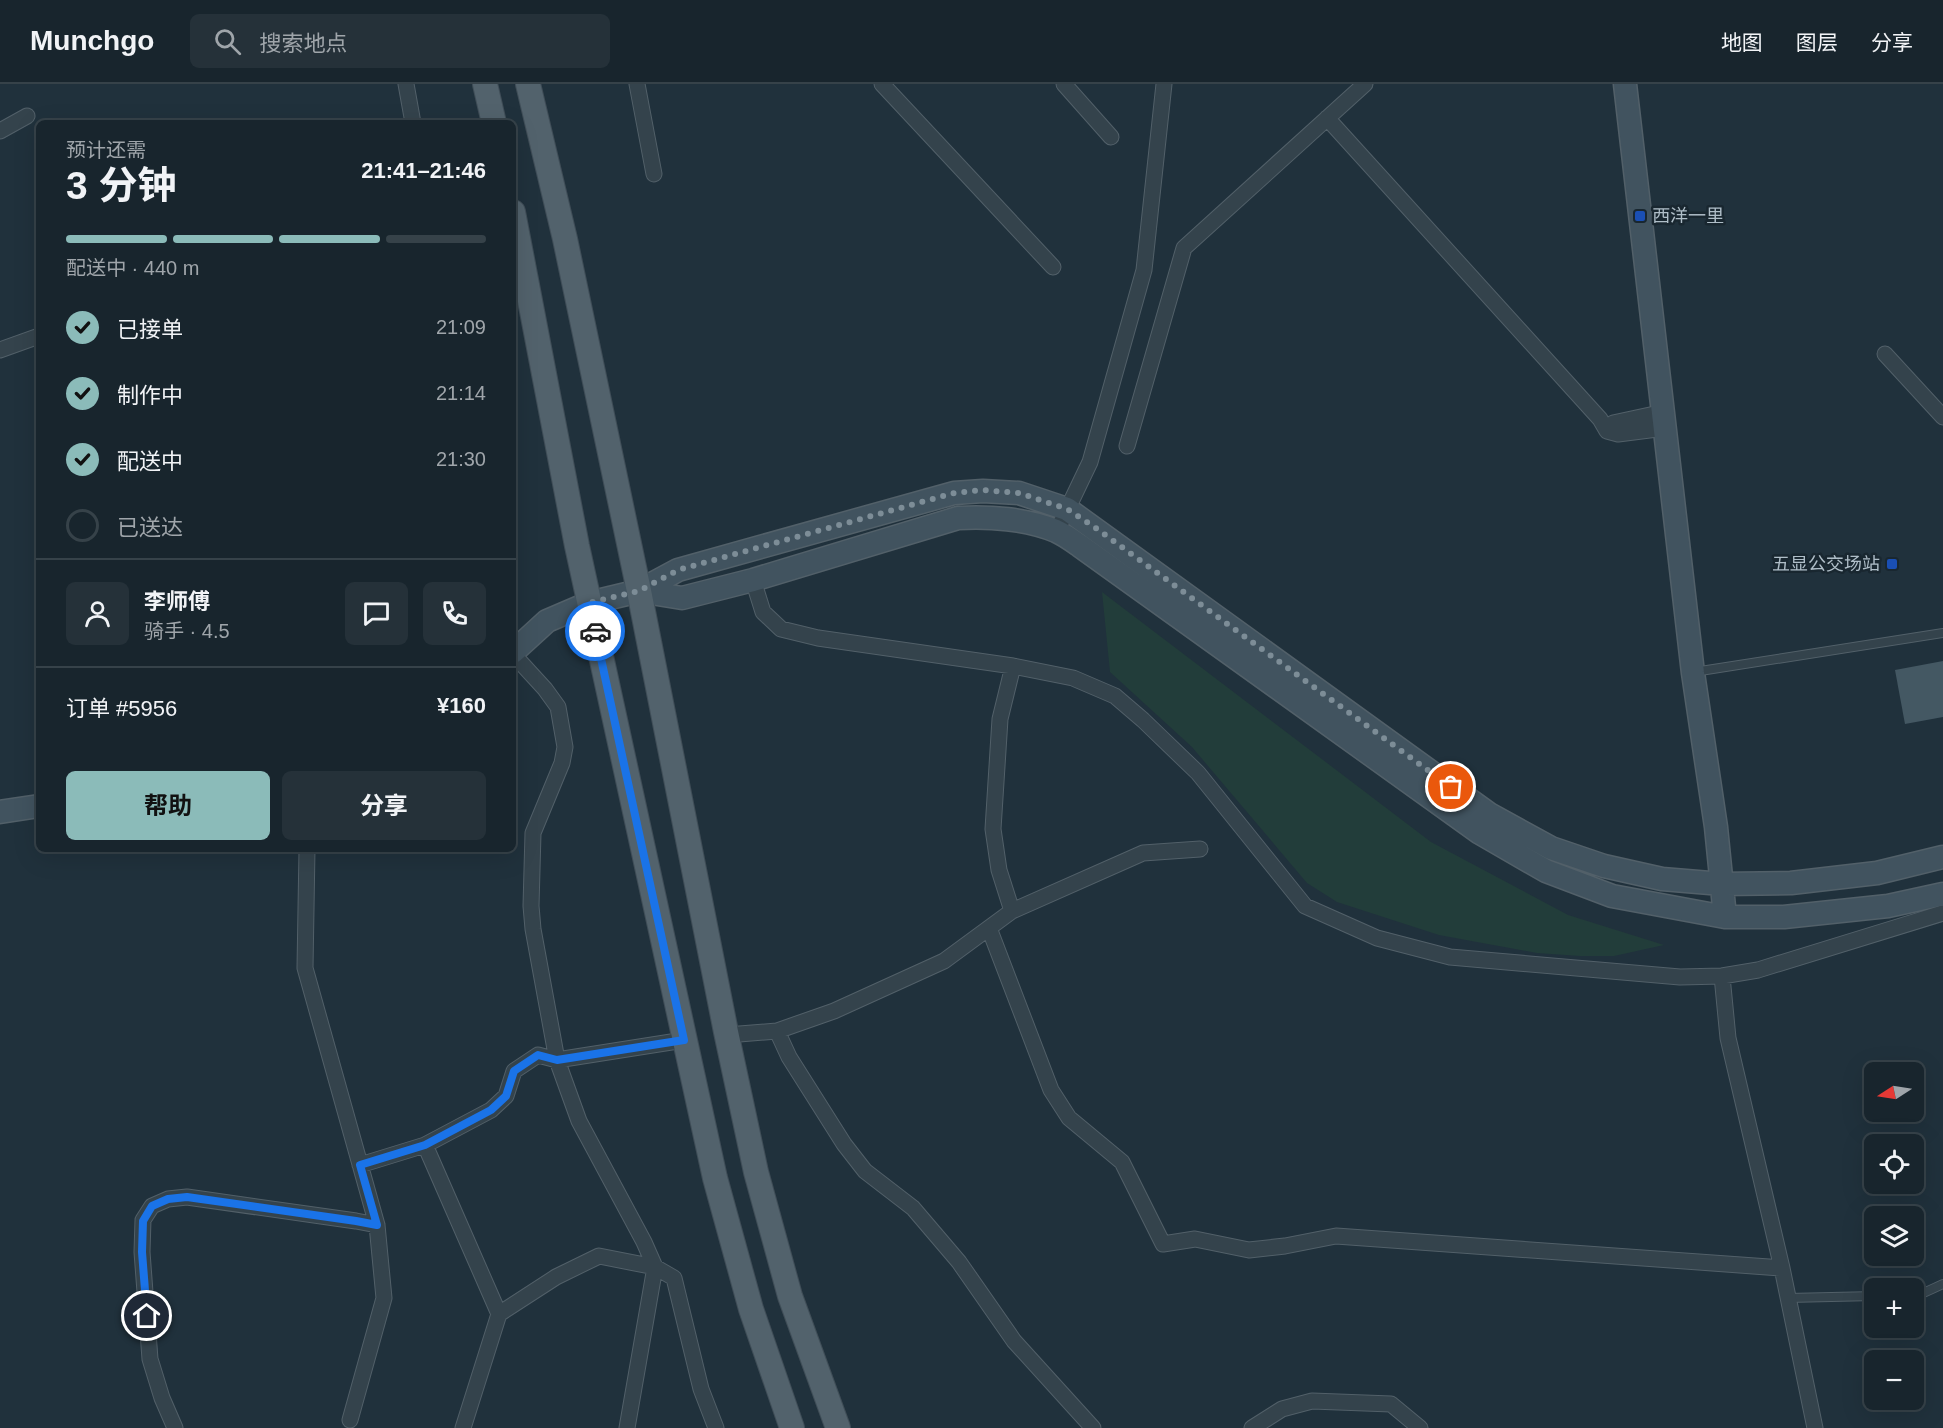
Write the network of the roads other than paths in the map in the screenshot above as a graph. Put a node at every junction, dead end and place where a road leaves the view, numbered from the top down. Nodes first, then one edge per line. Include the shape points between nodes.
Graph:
1 (406, 84) edge
2 (485, 84) edge
3 (528, 84) edge
4 (637, 84) edge
5 (882, 84) edge
6 (1064, 84) edge
7 (1164, 84) edge
8 (1365, 84) edge
9 (1625, 84) edge
10 (27, 116) dead end
11 (1327, 118) junction
12 (412, 120) edge
13 (493, 120) edge
14 (0, 131) edge
15 (1111, 137) dead end
16 (654, 174) dead end
17 (516, 227) edge
18 (1053, 267) dead end
19 (36, 337) edge
20 (0, 350) edge
21 (1885, 354) dead end
22 (1943, 417) edge
23 (1665, 420) junction
24 (1127, 446) dead end
25 (1067, 509) junction
26 (1057, 531) junction
27 (753, 580) junction
28 (639, 591) junction
29 (589, 603) junction
30 (1943, 633) edge
31 (516, 650) edge
32 (516, 656) edge
33 (1013, 666) junction
34 (1693, 673) junction
35 (36, 806) edge
36 (0, 812) edge
37 (1200, 849) dead end
38 (307, 852) edge
39 (1943, 857) edge
40 (1722, 884) junction
41 (1943, 894) edge
42 (1012, 911) junction
43 (1943, 914) edge
44 (1725, 917) junction
45 (989, 928) junction
46 (1722, 976) junction
47 (777, 1031) junction
48 (727, 1035) junction
49 (684, 1040) junction
50 (557, 1060) junction
51 (425, 1145) junction
52 (360, 1165) junction
53 (377, 1225) junction
54 (655, 1267) junction
55 (1782, 1268) junction
56 (1943, 1284) edge
57 (1924, 1293) edge
58 (1864, 1296) edge
59 (1788, 1298) junction
60 (499, 1314) junction
61 (350, 1420) dead end
62 (175, 1428) edge
63 (463, 1428) edge
64 (627, 1428) edge
65 (716, 1428) edge
66 (792, 1428) edge
67 (838, 1428) edge
68 (1093, 1428) edge
69 (1252, 1428) edge
70 (1420, 1428) edge
71 (1815, 1428) edge

1 - 12 street
2 - 13 main road
3 - 28 main road
4 - 16 street
5 - 18 street
6 - 15 street
7 - 25 street via 1144,270 1090,462
8 - 11 street
9 - 23 main road
10 - 14 street
11 - 23 street via 1607,431 1618,434
11 - 24 street via 1184,248
17 - 29 main road
19 - 20 street
21 - 22 street
23 - 34 main road
25 - 26 street
25 - 28 main road via 1019,493 954,493 678,570
25 - 40 main road via 1489,814 1551,848 1604,866 1662,879
26 - 27 main road via 1016,521 958,518
26 - 44 main road via 1480,833 1546,871 1612,896
27 - 28 main road via 682,598
27 - 33 street via 763,612 781,629 829,640
28 - 29 main road
28 - 48 main road
29 - 31 main road via 547,621
29 - 49 main road
30 - 34 lane
32 - 50 street via 558,707 565,747 532,844 533,929
33 - 42 street via 1000,719 993,829 999,870
33 - 46 street via 1073,678 1115,696 1198,773 1305,906 1377,938 1450,957 1680,977
34 - 40 main road
35 - 36 main road
37 - 42 street via 1143,853
38 - 52 street via 305,968
39 - 40 main road via 1877,873 1791,883
40 - 44 main road
41 - 44 main road via 1865,909 1784,917
42 - 45 street
43 - 46 street via 1758,970
45 - 47 street via 944,961 834,1011
45 - 55 street via 1051,1090 1069,1118 1122,1162 1162,1244 1195,1239 1249,1250 1336,1236
46 - 55 street via 1728,1038
47 - 48 street
47 - 68 street via 789,1057 865,1171 913,1208 959,1262 1014,1341
48 - 67 main road via 756,1172 790,1296
49 - 50 street
49 - 66 main road via 745,1287
50 - 51 street via 538,1055 514,1071 506,1096 491,1110
50 - 54 street via 579,1121
51 - 52 street
51 - 60 street
52 - 53 street
53 - 61 street via 384,1298
53 - 62 street via 187,1197 152,1206 143,1221 142,1241 150,1359
54 - 60 street via 599,1256 556,1276
54 - 64 street
54 - 65 street via 674,1278 701,1389
55 - 59 street
56 - 57 lane
58 - 59 lane
59 - 71 street
60 - 63 street
69 - 70 street via 1282,1409 1312,1401 1391,1404

